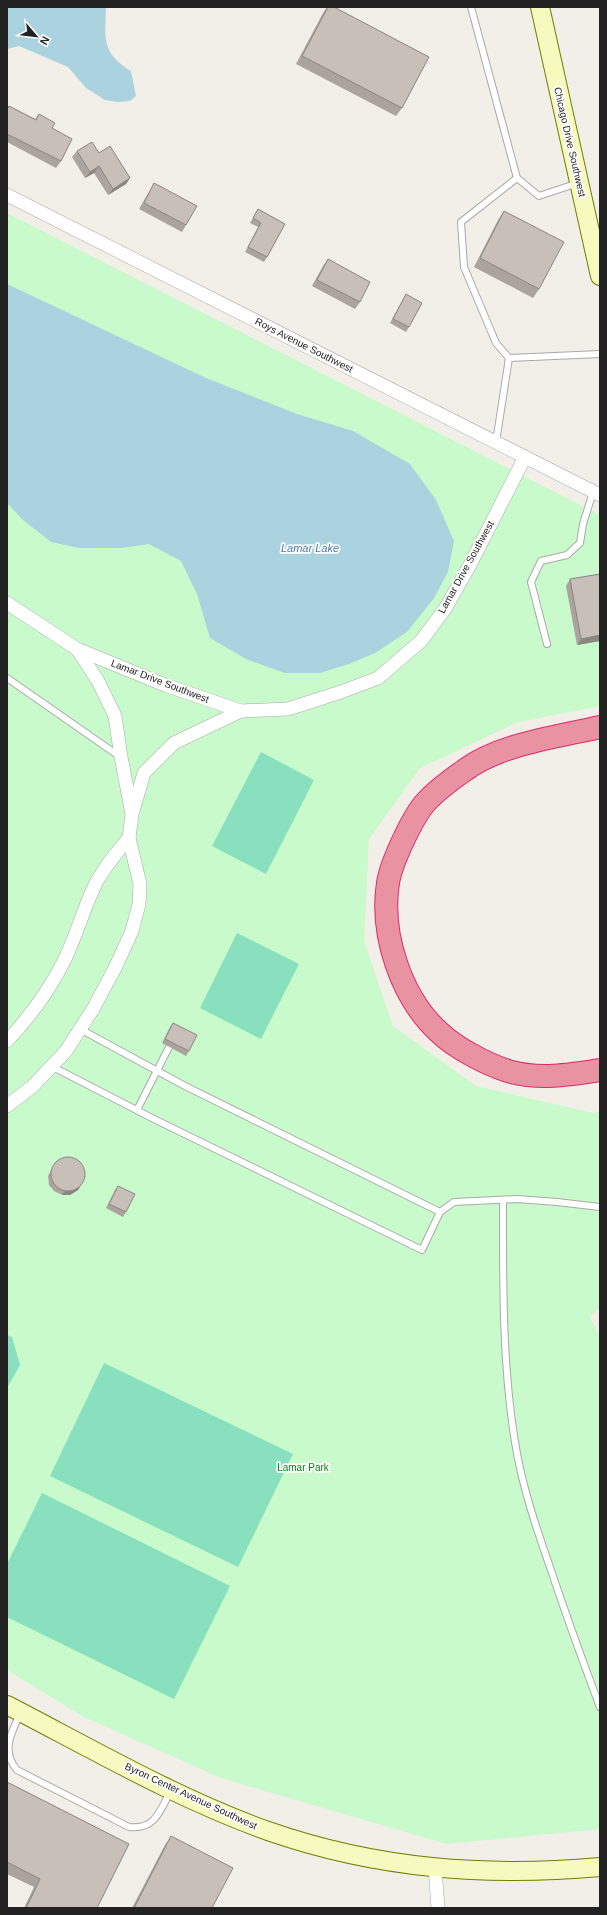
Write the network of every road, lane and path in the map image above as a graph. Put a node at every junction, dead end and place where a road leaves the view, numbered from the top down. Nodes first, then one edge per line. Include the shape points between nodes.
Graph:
1 (471, 7) edge
2 (540, 7) edge
3 (517, 178) junction
4 (579, 182) junction
5 (7, 195) edge
6 (600, 276) edge
7 (600, 354) edge
8 (509, 358) junction
9 (496, 442) junction
10 (525, 457) junction
11 (597, 494) edge
12 (7, 603) edge
13 (547, 644) dead end
14 (77, 649) junction
15 (7, 678) edge
16 (241, 711) junction
17 (600, 727) edge
18 (121, 757) junction
19 (132, 814) junction
20 (129, 838) junction
21 (80, 1029) junction
22 (7, 1041) edge
23 (169, 1047) edge
24 (51, 1066) junction
25 (600, 1070) edge
26 (156, 1071) junction
27 (7, 1106) edge
28 (137, 1110) junction
29 (503, 1200) junction
30 (600, 1207) edge
31 (440, 1212) junction
32 (600, 1707) edge
33 (14, 1709) edge
34 (171, 1788) junction
35 (600, 1867) edge
36 (435, 1868) junction
37 (438, 1908) edge

1 - 3 lane
2 - 4 main road, Chicago Drive Southwest
3 - 4 lane via 539,196
3 - 8 lane via 461,222 464,267 496,344
4 - 6 main road, Chicago Drive Southwest
5 - 9 street, Roys Avenue Southwest
7 - 8 lane
8 - 9 lane
9 - 10 street, Roys Avenue Southwest
10 - 11 street, Roys Avenue Southwest
10 - 16 street, Lamar Drive Southwest via 445,609 421,641 378,678 288,709
11 - 13 lane via 583,524 580,543 567,555 541,561 531,582
12 - 14 street, Lamar Drive Southwest
14 - 16 street, Lamar Drive Southwest via 165,685
14 - 18 street, Lamar Drive Southwest via 98,681 115,716
15 - 18 lane
16 - 19 street via 174,743 144,773
17 - 25 highway via 496,752 465,769 426,802 402,842 388,882 387,927 397,967 417,1006 440,1033 472,1055 508,1071 552,1077
18 - 19 street, Lamar Drive Southwest
19 - 20 street, Lamar Drive Southwest
20 - 21 street, Lamar Drive Southwest via 140,884 139,904 132,931 115,968
20 - 22 street via 96,883 65,958 47,990 24,1023
21 - 24 street, Lamar Drive Southwest via 66,1051
21 - 26 lane
23 - 26 lane
24 - 27 street, Lamar Drive Southwest via 33,1086
24 - 28 lane
26 - 28 lane
26 - 31 lane
28 - 31 lane via 422,1250
29 - 30 lane
29 - 31 lane via 454,1202
29 - 32 lane via 508,1394 516,1448 535,1524
33 - 34 main road, Byron Center Avenue Southwest
33 - 34 lane via 8,1754 17,1770 130,1828 143,1827 155,1819
34 - 36 main road, Byron Center Avenue Southwest via 240,1820 295,1840 388,1862
35 - 36 main road, Byron Center Avenue Southwest via 504,1872
36 - 37 street

